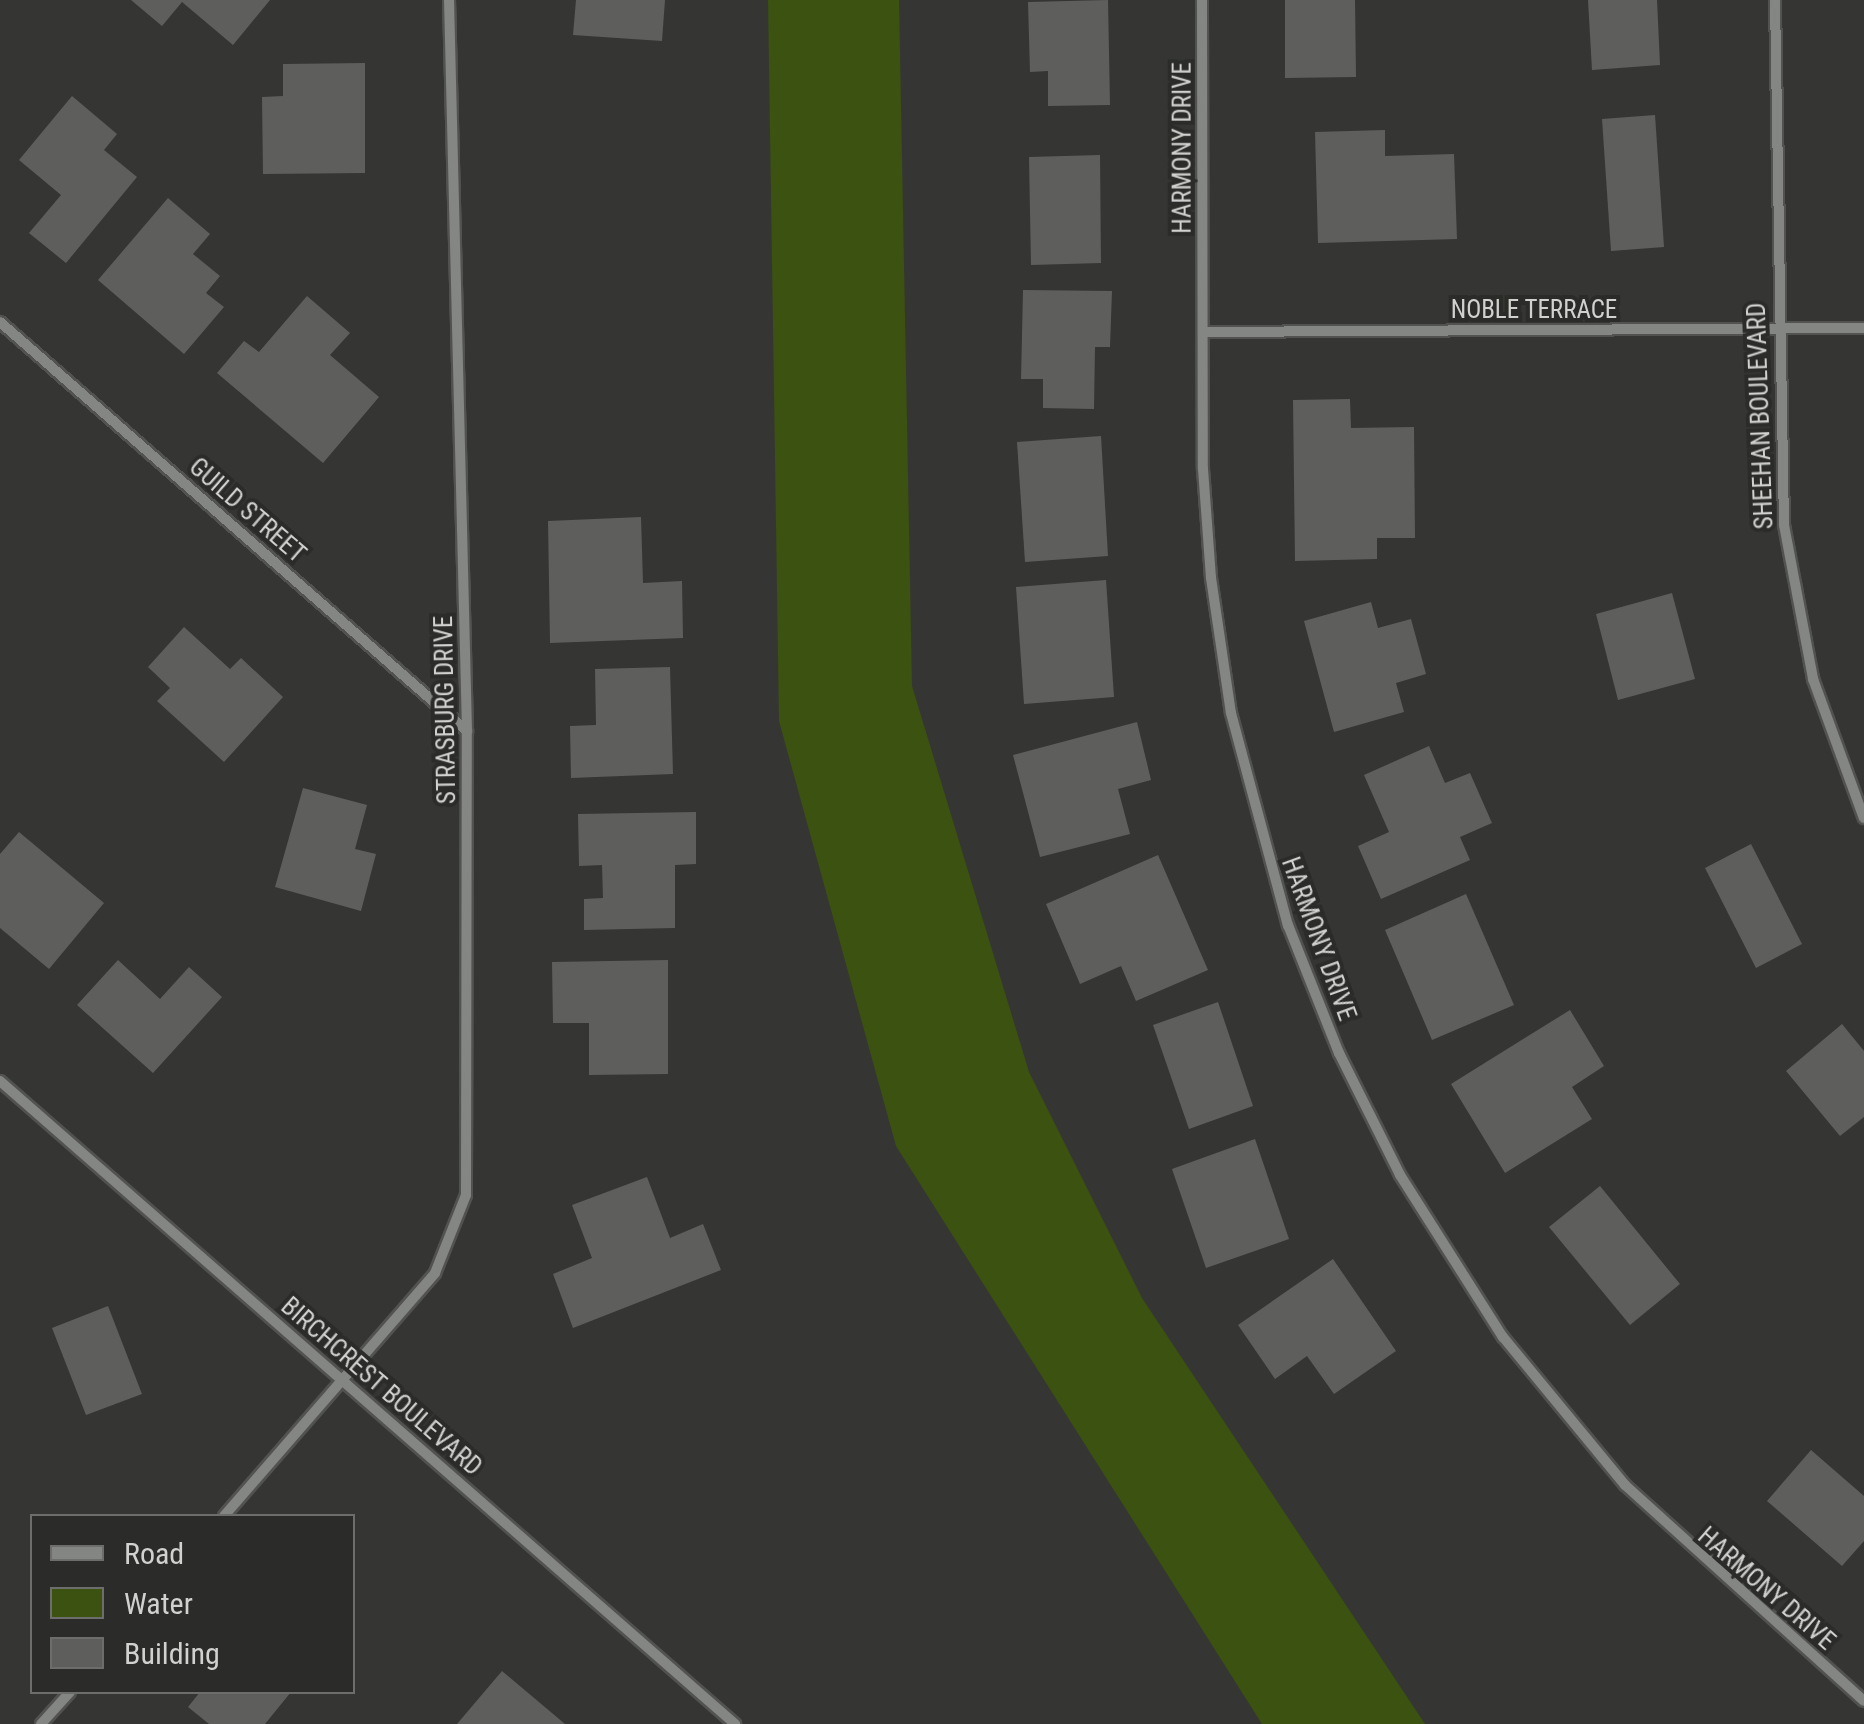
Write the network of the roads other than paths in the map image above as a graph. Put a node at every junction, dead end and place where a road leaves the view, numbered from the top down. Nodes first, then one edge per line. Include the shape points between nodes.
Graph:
1 (449, 0) edge
2 (1202, 0) edge
3 (1775, 0) edge
4 (0, 322) edge
5 (1777, 328) junction
6 (1864, 328) edge
7 (1204, 332) junction
8 (467, 731) junction
9 (1864, 818) edge
10 (0, 1081) edge
11 (343, 1380) junction
12 (226, 1514) edge
13 (68, 1694) edge
14 (1864, 1702) edge
15 (42, 1724) edge
16 (736, 1724) edge

1 - 8 street, STRASBURG DRIVE
2 - 7 street, HARMONY DRIVE
3 - 5 street, SHEEHAN BOULEVARD
4 - 8 street, GUILD STREET
5 - 6 street, NOBLE TERRACE
5 - 7 street, NOBLE TERRACE
5 - 9 street, SHEEHAN BOULEVARD via 1778,456 1794,594 1818,696
7 - 14 street, HARMONY DRIVE via 1204,487 1232,714 1288,926 1338,1053 1456,1269 1571,1423 1683,1543
8 - 11 street, STRASBURG DRIVE via 466,1195 435,1273
10 - 11 street, BIRCHCREST BOULEVARD
11 - 12 street, STRASBURG DRIVE
11 - 16 street, BIRCHCREST BOULEVARD
13 - 15 street

